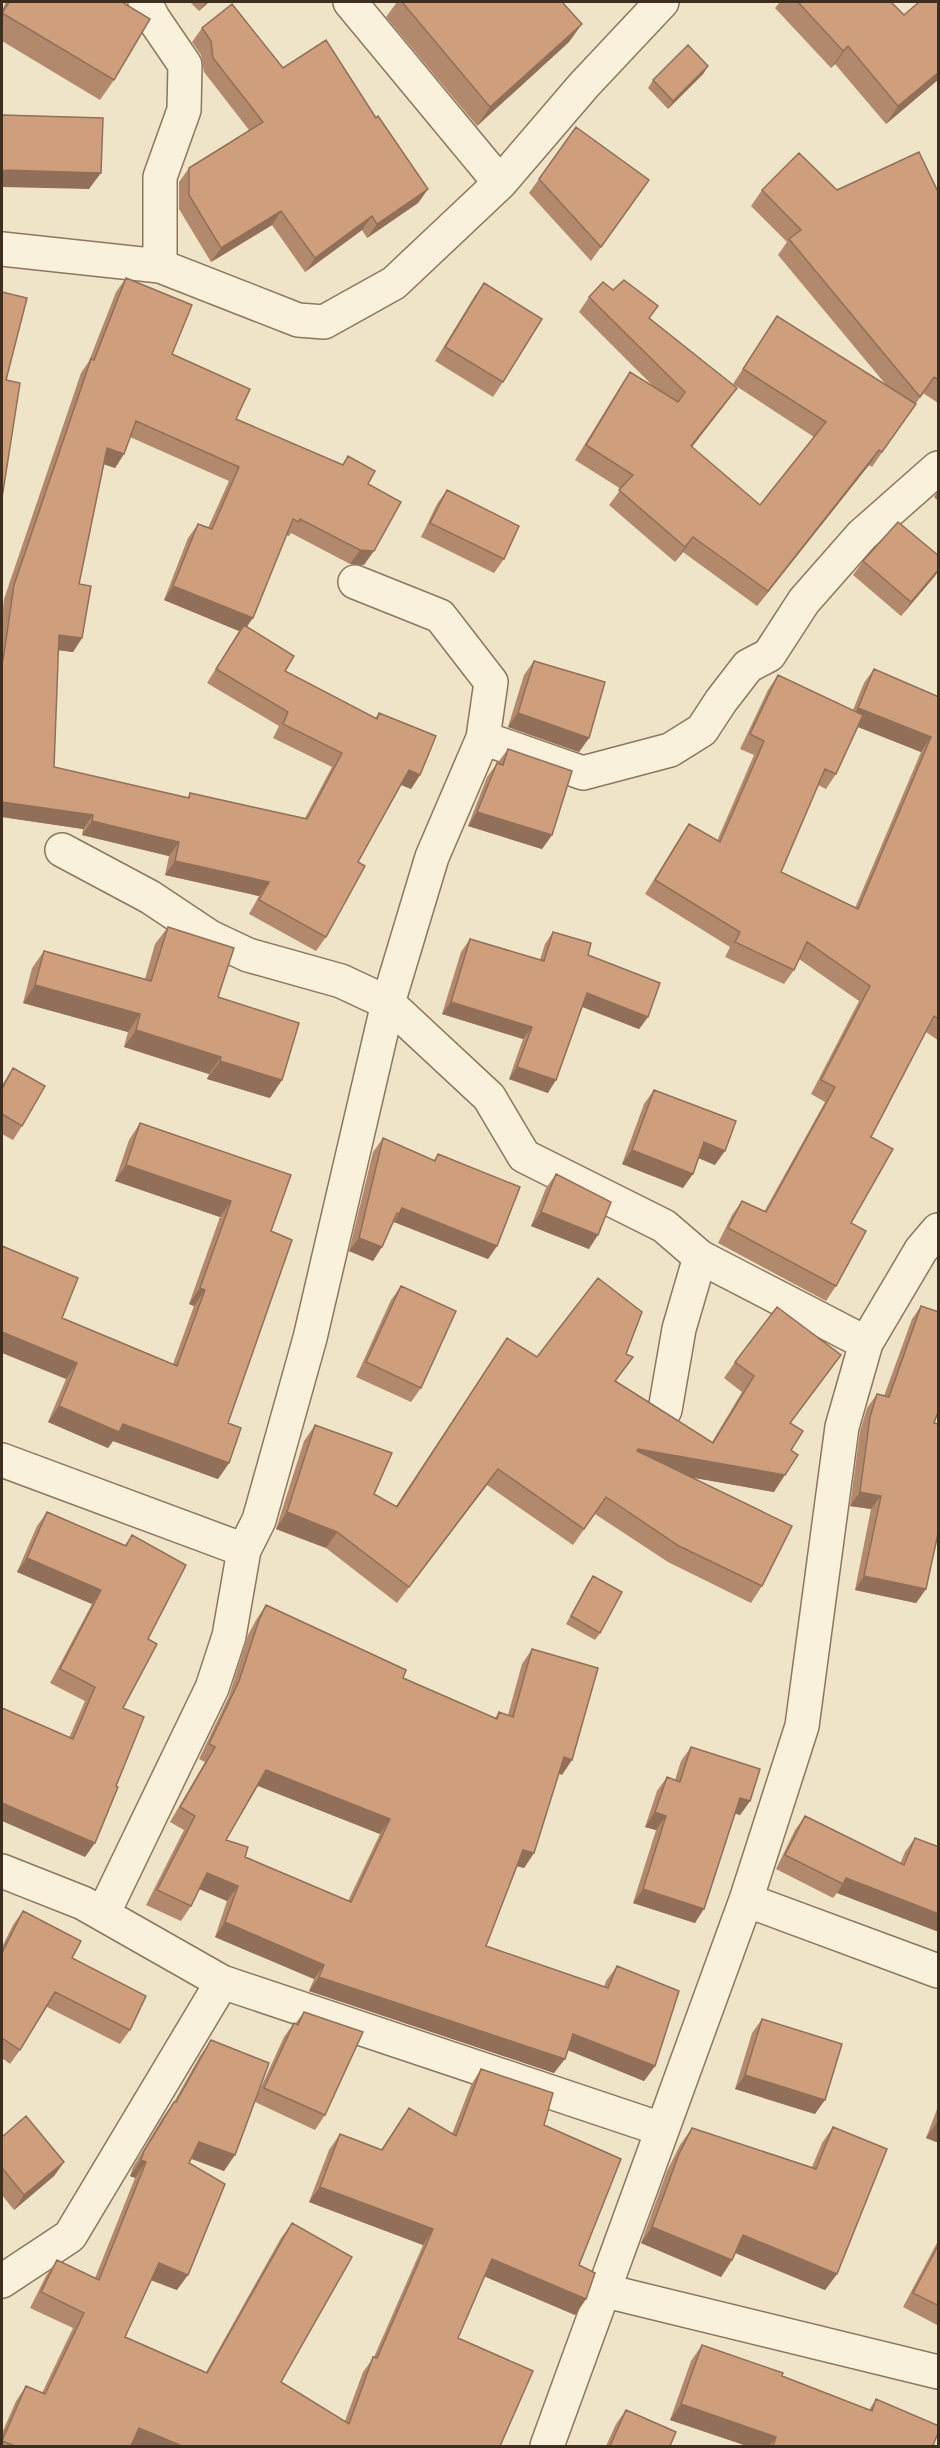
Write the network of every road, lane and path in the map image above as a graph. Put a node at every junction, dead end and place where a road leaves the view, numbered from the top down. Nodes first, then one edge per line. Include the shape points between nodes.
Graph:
1 (145, 2) edge
2 (350, 2) edge
3 (662, 2) edge
4 (500, 183) junction
5 (2, 249) edge
6 (160, 266) junction
7 (939, 468) edge
8 (356, 582) dead end
9 (483, 738) junction
10 (62, 850) dead end
11 (388, 1004) junction
12 (939, 1230) edge
13 (700, 1257) junction
14 (866, 1343) junction
15 (665, 1410) edge
16 (2, 1460) edge
17 (244, 1550) junction
18 (2, 1871) edge
19 (746, 1900) junction
20 (103, 1914) junction
21 (939, 1971) edge
22 (222, 1982) junction
23 (661, 2129) junction
24 (2, 2281) edge
25 (606, 2291) junction
26 (939, 2372) edge
27 (547, 2446) edge

1 - 6 street via 185,65 184,110 160,177
2 - 4 street
3 - 4 street
4 - 6 street via 394,284 324,322 298,320
5 - 6 street
7 - 9 street via 862,536 804,601 769,655 748,666 702,730 670,750 583,773
8 - 9 street via 440,616 492,682
9 - 11 street via 432,857
10 - 11 street via 150,897 210,937 248,955 341,981
11 - 13 street via 489,1097 524,1156 664,1226
11 - 17 street via 291,1411 260,1520
12 - 14 street via 921,1250
13 - 14 street
13 - 15 street via 679,1329
14 - 19 street via 842,1427 802,1726
16 - 17 street
17 - 20 street via 229,1636 212,1688
18 - 20 street
19 - 21 street
19 - 23 street
20 - 22 street
22 - 23 street
22 - 24 street via 70,2236
23 - 25 street
25 - 26 street
25 - 27 street

